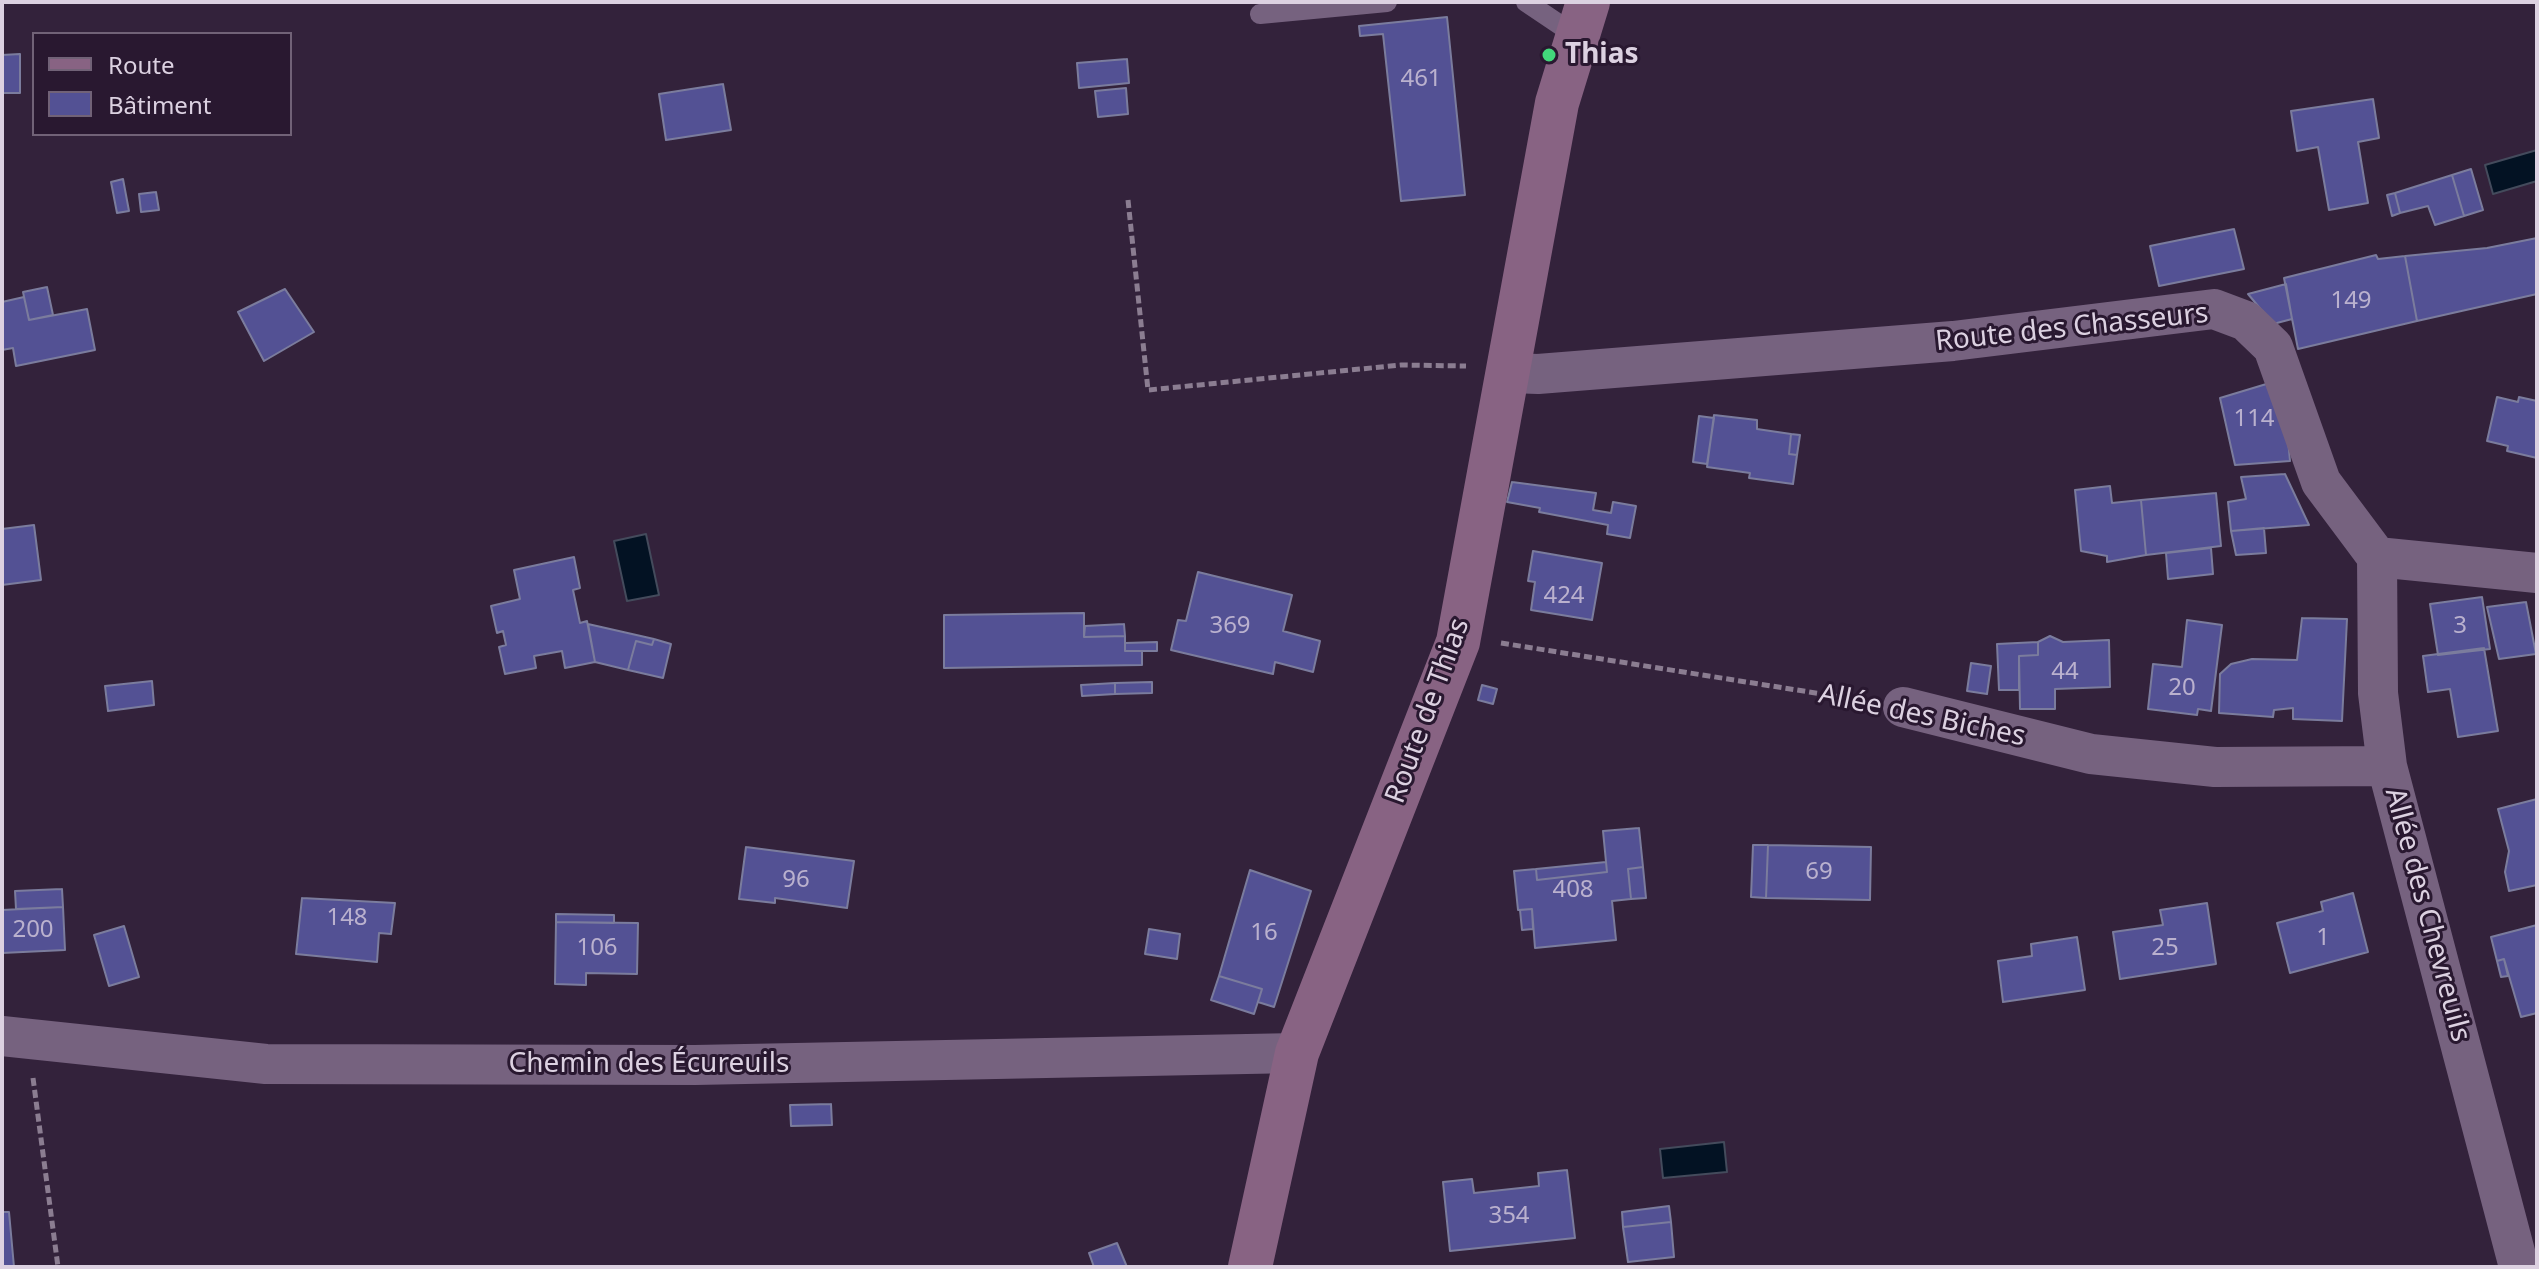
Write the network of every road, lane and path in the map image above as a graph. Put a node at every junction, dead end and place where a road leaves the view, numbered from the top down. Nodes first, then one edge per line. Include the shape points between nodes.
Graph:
1 (1387, 2) edge
2 (1526, 2) edge
3 (1260, 14) dead end
4 (1583, 19) edge
5 (1128, 200) dead end
6 (1511, 370) junction
7 (2377, 557) junction
8 (2537, 573) edge
9 (1458, 642) junction
10 (1903, 707) joint
11 (2387, 766) junction
12 (15, 1038) edge
13 (1297, 1053) junction
14 (58, 1267) edge
15 (1250, 1267) edge
16 (2519, 1267) edge

1 - 3 lane
2 - 4 lane
4 - 6 street, Route de Thias via 1557,103
5 - 6 path via 1148,390 1401,365
6 - 7 street, Route des Chasseurs via 1538,374 1937,342 2214,309 2246,321 2273,347 2321,482
6 - 9 street, Route de Thias
7 - 8 street
7 - 11 street, Allée des Chevreuils via 2378,693
9 - 10 path, Allée des Biches via 1525,644
9 - 13 street, Route de Thias
10 - 11 street, Allée des Biches via 2091,754 2215,767
11 - 16 street, Allée des Chevreuils
12 - 13 street, Chemin des Écureuils via 266,1064 695,1065
12 - 14 path
13 - 15 street, Route de Thias

